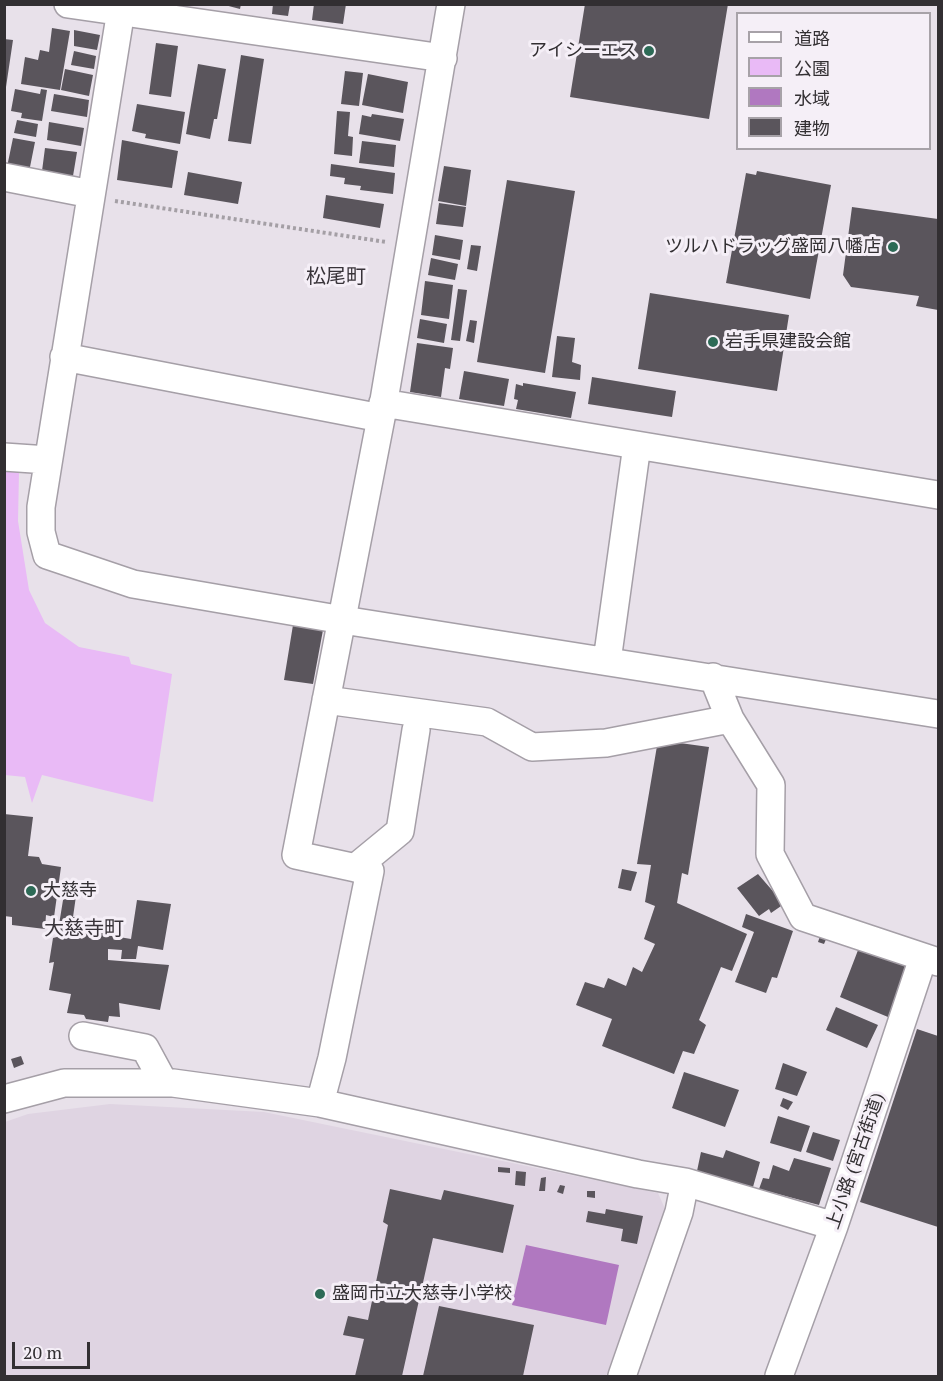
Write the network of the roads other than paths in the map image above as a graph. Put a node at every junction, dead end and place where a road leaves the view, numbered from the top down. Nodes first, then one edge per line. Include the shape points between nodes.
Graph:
1 (68, 4) edge
2 (451, 4) edge
3 (122, 8) edge
4 (442, 58) junction
5 (4, 177) edge
6 (91, 195) junction
7 (64, 357) junction
8 (382, 410) junction
9 (637, 445) junction
10 (4, 457) edge
11 (48, 460) junction
12 (939, 495) edge
13 (342, 620) junction
14 (607, 661) junction
15 (712, 677) junction
16 (326, 700) junction
17 (939, 714) edge
18 (730, 719) junction
19 (416, 730) dead end
20 (355, 868) junction
21 (931, 960) edge
22 (83, 1036) dead end
23 (164, 1083) junction
24 (4, 1099) edge
25 (320, 1103) junction
26 (685, 1182) junction
27 (834, 1226) junction
28 (622, 1377) edge
29 (779, 1377) edge

1 - 3 street
2 - 4 street
3 - 4 street
3 - 6 street
4 - 8 street
5 - 6 street
6 - 7 street
7 - 8 street
7 - 11 street
8 - 9 street
8 - 13 street
9 - 12 street
9 - 14 street
10 - 11 street
11 - 13 street via 41,532 48,555 133,584
13 - 14 street
13 - 16 street
14 - 15 street
15 - 17 street
15 - 18 street
16 - 18 street via 487,722 532,747 606,743
16 - 20 street via 296,855
18 - 21 street via 771,785 770,854 803,917
19 - 20 street via 400,831
20 - 25 street via 370,871
21 - 27 street, 上小路 (宮古街道)
22 - 23 street via 145,1048
23 - 24 street via 64,1083
23 - 25 street
25 - 26 street
26 - 27 street
26 - 28 street via 679,1212
27 - 29 street, 上小路 (宮古街道)

